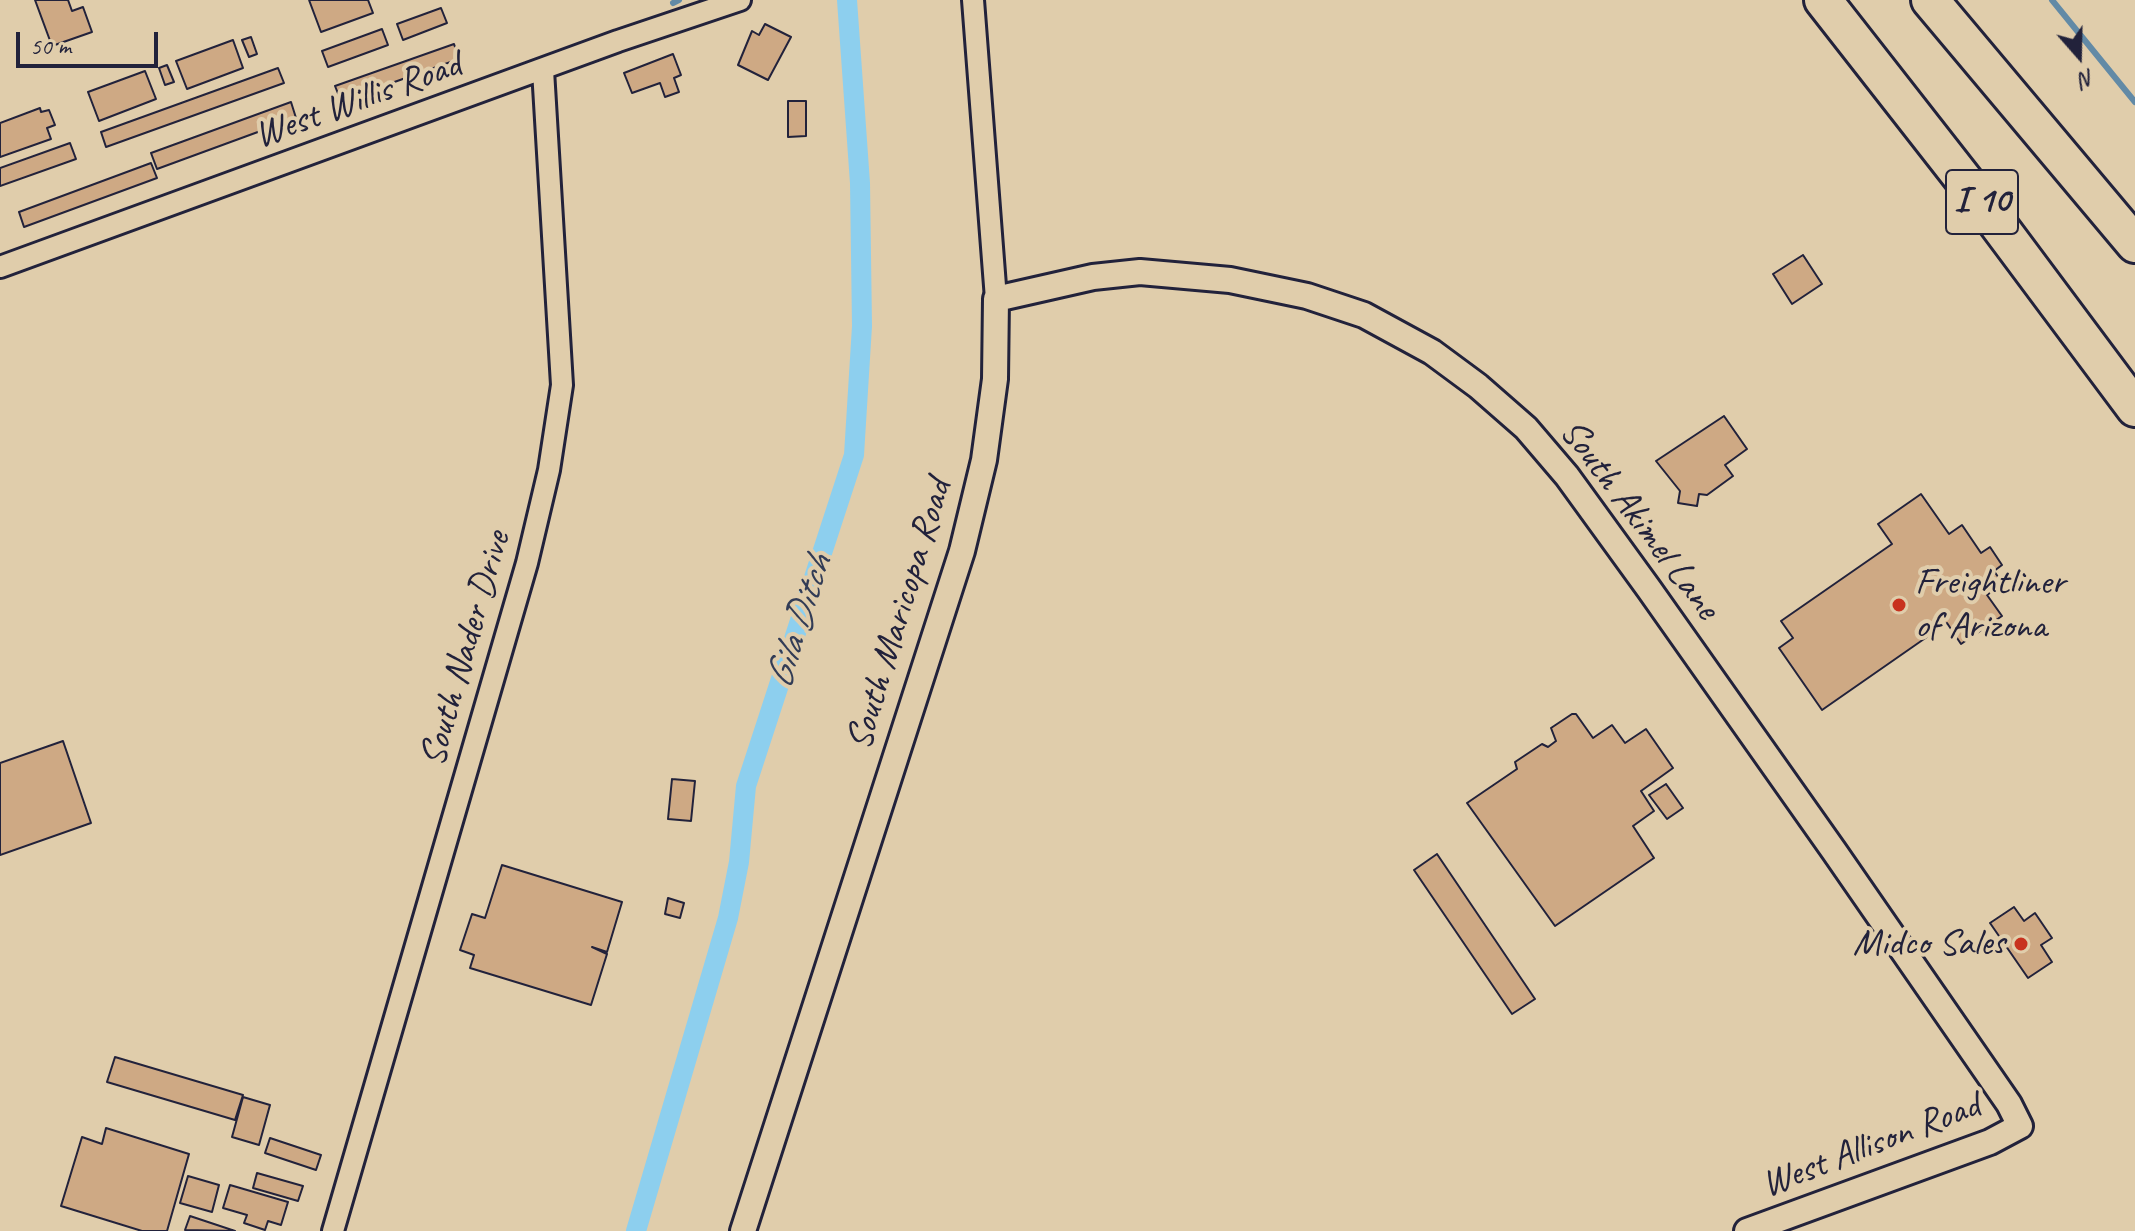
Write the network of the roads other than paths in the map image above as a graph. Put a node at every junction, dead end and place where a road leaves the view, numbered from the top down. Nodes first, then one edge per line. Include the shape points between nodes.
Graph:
1 (740, 0) edge
2 (973, 0) edge
3 (1823, 0) edge
4 (1930, 0) edge
5 (543, 70) junction
6 (2135, 244) edge
7 (0, 267) edge
8 (996, 299) junction
9 (2135, 408) edge
10 (2020, 1126) joint
11 (333, 1231) edge
12 (743, 1231) edge
13 (1747, 1231) edge

1 - 5 street, West Willis Road
2 - 8 street, South Maricopa Road
3 - 9 highway, I 10
4 - 6 highway, I 10
5 - 7 street, West Willis Road
5 - 11 street, South Nader Drive via 562,385 549,470 527,563
8 - 10 street, South Akimel Lane via 1140,272 1230,280 1364,315 1432,352 1478,386 1526,428 1567,476 1843,864
8 - 12 street, South Maricopa Road via 994,392 962,551
10 - 13 street, West Allison Road via 1990,1142

